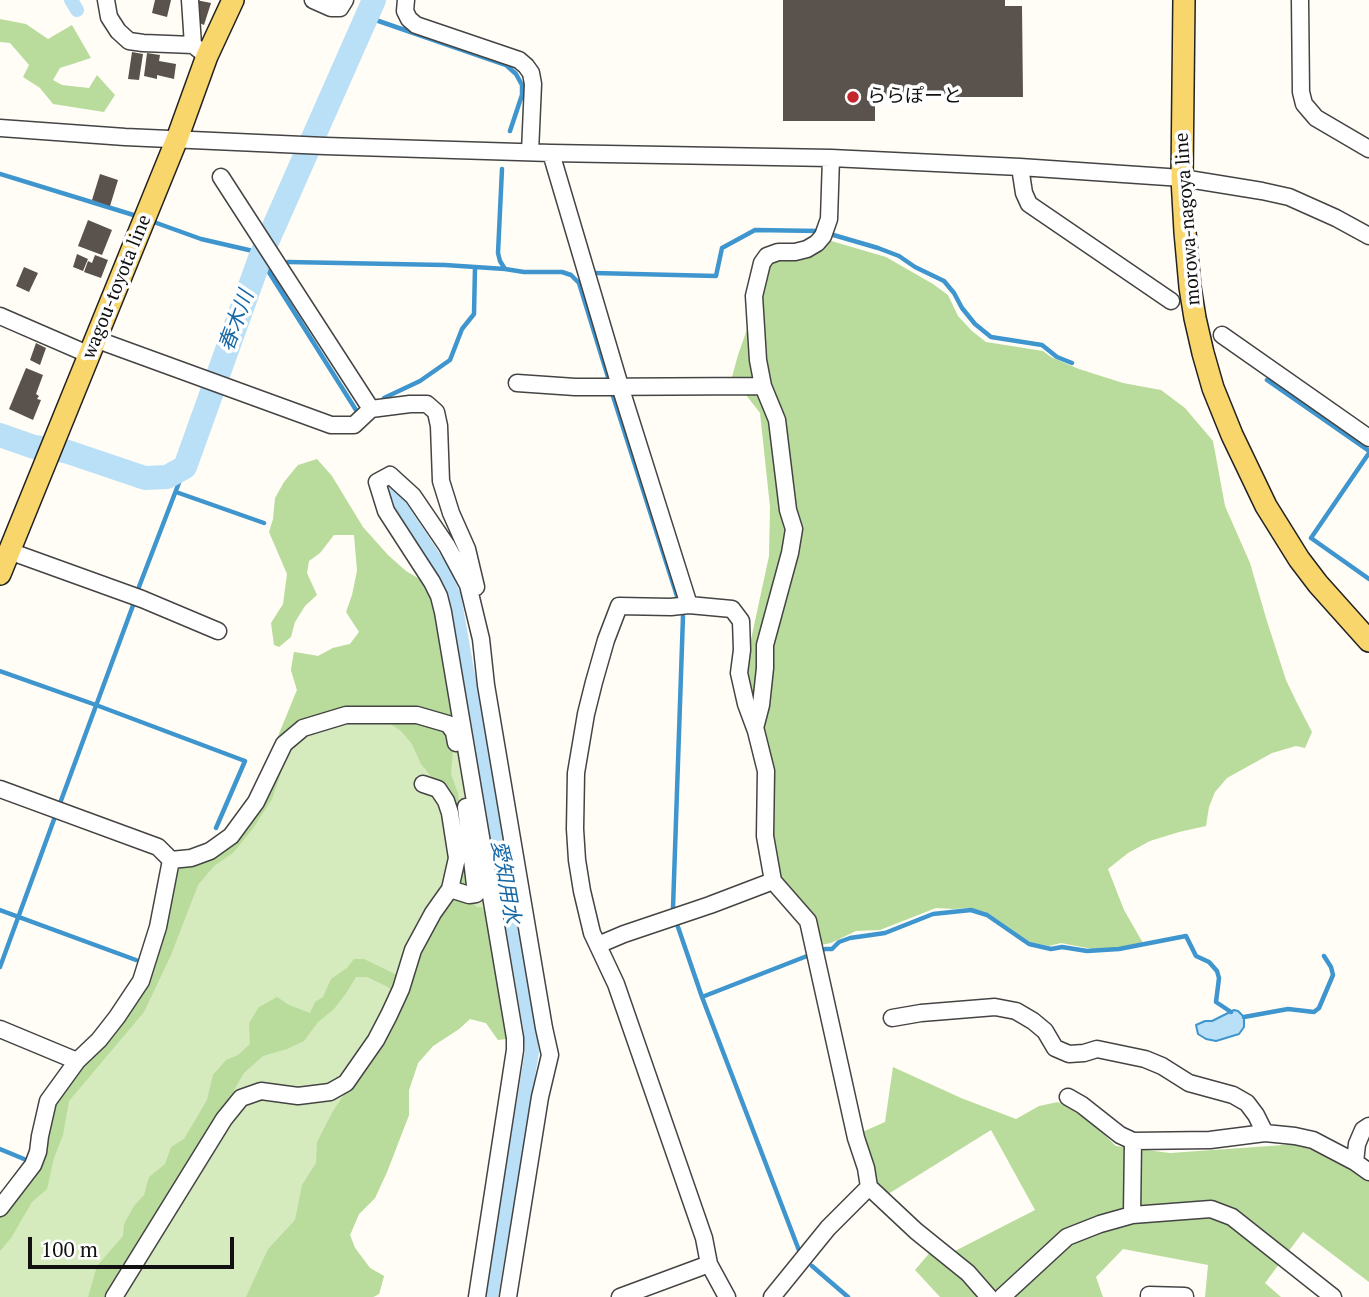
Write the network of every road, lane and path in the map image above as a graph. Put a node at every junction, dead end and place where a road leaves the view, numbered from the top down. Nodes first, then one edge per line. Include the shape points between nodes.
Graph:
1 (106, 0) edge
2 (190, 0) edge
3 (233, 0) edge
4 (313, 0) edge
5 (345, 0) edge
6 (406, 0) edge
7 (1184, 0) edge
8 (1300, 0) edge
9 (200, 51) junction
10 (0, 128) edge
11 (177, 139) junction
12 (1369, 149) edge
13 (530, 152) junction
14 (551, 153) junction
15 (831, 158) junction
16 (1020, 167) junction
17 (221, 177) dead end
18 (1182, 178) junction
19 (1369, 236) edge
20 (1171, 301) dead end
21 (0, 316) edge
22 (1222, 335) dead end
23 (93, 347) junction
24 (517, 383) dead end
25 (620, 386) junction
26 (763, 386) junction
27 (371, 409) junction
28 (1369, 438) edge
29 (9, 551) junction
30 (0, 574) edge
31 (689, 605) junction
32 (218, 631) dead end
33 (481, 639) junction
34 (1369, 641) edge
35 (755, 728) junction
36 (423, 784) dead end
37 (0, 789) edge
38 (171, 860) junction
39 (773, 881) junction
40 (450, 889) junction
41 (597, 945) junction
42 (892, 1018) dead end
43 (0, 1029) edge
44 (77, 1061) junction
45 (1068, 1097) dead end
46 (1369, 1126) edge
47 (1265, 1133) junction
48 (1133, 1142) junction
49 (1362, 1167) edge
50 (869, 1186) junction
51 (0, 1208) edge
52 (1132, 1215) junction
53 (709, 1264) junction
54 (1185, 1296) edge
55 (114, 1297) edge
56 (477, 1297) edge
57 (508, 1297) edge
58 (620, 1297) edge
59 (727, 1297) edge
60 (772, 1297) edge
61 (989, 1297) edge
62 (1002, 1297) edge
63 (1149, 1297) edge
64 (1333, 1297) edge

1 - 9 street via 109,17 129,41
2 - 9 street
3 - 9 main road, wagou-toyota line
4 - 5 street via 341,8
6 - 13 street via 405,11 416,25 526,66 533,84
7 - 18 main road, morowa-nagoya line
8 - 12 street via 1304,104 1316,118
9 - 11 main road, wagou-toyota line
10 - 11 street
11 - 13 street
11 - 23 main road, wagou-toyota line
13 - 14 street
14 - 15 street
14 - 25 street
15 - 16 street
15 - 26 street via 829,219 823,236 807,249 778,252 762,262 754,296
16 - 18 street
16 - 20 street via 1029,204
17 - 27 street
18 - 19 street via 1289,197
18 - 34 main road, morowa-nagoya line via 1195,318 1213,388 1266,506 1299,559
21 - 23 street
22 - 28 street
23 - 27 street via 331,425 354,425
23 - 29 main road, wagou-toyota line
24 - 25 street
25 - 26 street
25 - 31 street
26 - 35 street via 777,419 794,529 765,645
27 - 33 street via 427,404 436,412 441,481 467,549 482,610
29 - 30 main road, wagou-toyota line
29 - 32 street
31 - 35 street via 732,609 741,621 739,673
31 - 41 street via 619,606 594,682 576,773 575,829 584,900
33 - 56 street via 468,585 440,536 413,496 390,475 377,482 386,510 439,596 515,1038
33 - 57 street via 550,1055
35 - 39 street via 766,771 765,836
36 - 40 street via 439,789 450,813 457,858
37 - 38 street via 158,847
38 - 40 street via 211,851 231,836 256,802 284,744 303,728 346,715 417,715 448,724 454,732 476,894
38 - 44 street via 142,981 99,1040
39 - 41 street
39 - 50 street via 808,921
40 - 55 street via 413,950 401,989 376,1040 346,1083 330,1093 298,1096 261,1091 241,1098
41 - 53 street via 616,984
42 - 47 street via 995,1007 1016,1011 1045,1031 1055,1048 1069,1054 1097,1049 1145,1059 1189,1083 1233,1095 1247,1103
43 - 44 street
44 - 51 street via 48,1101 33,1165
45 - 48 street
46 - 49 street via 1357,1144
47 - 48 street
47 - 49 street via 1313,1140
48 - 52 street
50 - 60 street
50 - 61 street
52 - 62 street via 1067,1237
52 - 64 street via 1211,1209 1232,1217
53 - 58 street
53 - 59 street
54 - 63 street

